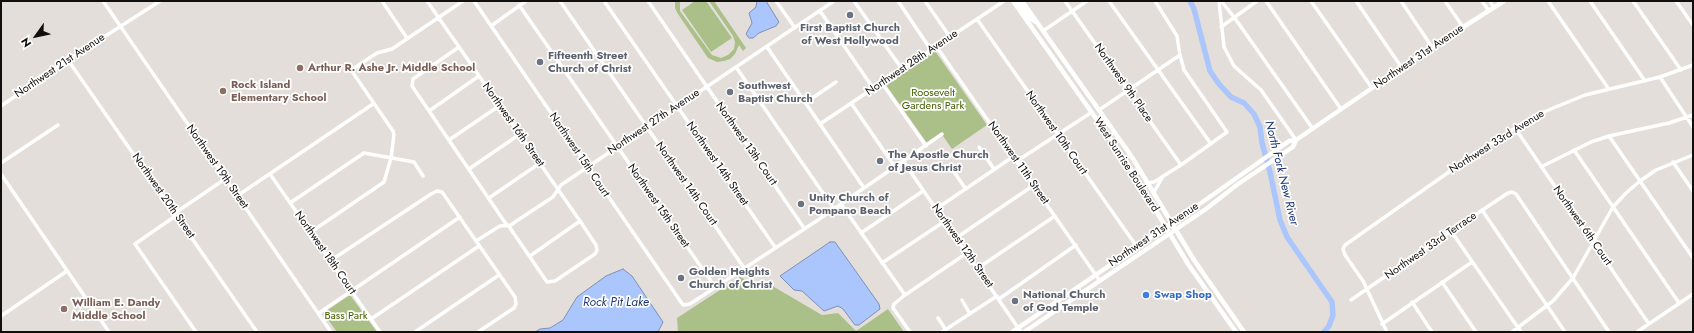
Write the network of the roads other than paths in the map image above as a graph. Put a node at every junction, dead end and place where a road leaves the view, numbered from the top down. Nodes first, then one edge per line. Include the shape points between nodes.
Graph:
1 (103, 1) edge
2 (160, 1) edge
3 (382, 1) edge
4 (427, 1) edge
5 (463, 1) edge
6 (474, 1) edge
7 (526, 1) edge
8 (560, 1) edge
9 (604, 1) edge
10 (648, 1) edge
11 (776, 1) edge
12 (834, 1) edge
13 (854, 1) edge
14 (898, 1) edge
15 (925, 1) edge
16 (1004, 1) edge
17 (1013, 1) edge
18 (1018, 1) edge
19 (1022, 1) edge
20 (1065, 1) edge
21 (1087, 1) edge
22 (1109, 1) edge
23 (1155, 1) edge
24 (1220, 1) edge
25 (1257, 1) edge
26 (1266, 1) edge
27 (1311, 1) edge
28 (1356, 1) edge
29 (1401, 1) edge
30 (1445, 1) edge
31 (1482, 1) edge
32 (1490, 1) edge
33 (1504, 1) edge
34 (1548, 1) edge
35 (1590, 1) edge
36 (1633, 1) edge
37 (1676, 1) edge
38 (519, 5) junction
39 (1494, 8) junction
40 (820, 11) junction
41 (1489, 11) junction
42 (1072, 12) junction
43 (439, 18) junction
44 (1234, 18) junction
45 (977, 19) junction
46 (1038, 23) junction
47 (1693, 25) edge
48 (120, 26) junction
49 (491, 26) junction
50 (1221, 27) junction
51 (1463, 27) junction
52 (794, 28) junction
53 (1043, 31) junction
54 (950, 37) junction
55 (407, 38) junction
56 (936, 46) junction
57 (459, 47) junction
58 (767, 47) junction
59 (1432, 47) junction
60 (931, 50) junction
61 (1180, 55) junction
62 (68, 60) junction
63 (1693, 65) edge
64 (736, 67) junction
65 (1402, 68) junction
66 (902, 69) junction
67 (1159, 70) junction
68 (1681, 70) junction
69 (479, 76) junction
70 (1660, 77) junction
71 (1645, 81) junction
72 (836, 82) dead end
73 (882, 82) junction
74 (707, 87) junction
75 (873, 88) junction
76 (1372, 88) junction
77 (1608, 88) junction
78 (1128, 91) junction
79 (805, 103) junction
80 (851, 103) junction
81 (373, 104) junction
82 (1, 106) edge
83 (499, 106) junction
84 (1088, 106) junction
85 (677, 107) junction
86 (1341, 109) junction
87 (1099, 110) junction
88 (429, 111) junction
89 (1092, 112) junction
90 (1693, 115) edge
91 (1686, 117) junction
92 (1104, 118) junction
93 (820, 124) junction
94 (58, 125) dead end
95 (647, 127) junction
96 (1693, 127) edge
97 (1515, 128) junction
98 (1313, 129) junction
99 (520, 134) junction
100 (942, 134) dead end
101 (1058, 135) junction
102 (1609, 136) junction
103 (449, 140) junction
104 (1296, 140) junction
105 (1211, 144) junction
106 (926, 146) junction
107 (617, 147) junction
108 (979, 147) dead end
109 (1574, 150) junction
110 (1693, 155) edge
111 (1014, 156) junction
112 (391, 158) junction
113 (903, 161) junction
114 (1017, 161) junction
115 (1673, 162) junction
116 (1, 163) edge
117 (540, 163) junction
118 (1181, 165) junction
119 (950, 166) dead end
120 (587, 167) junction
121 (895, 167) junction
122 (1541, 167) junction
123 (469, 169) junction
124 (994, 169) junction
125 (1242, 173) junction
126 (1, 174) edge
127 (270, 174) junction
128 (1164, 175) junction
129 (423, 176) dead end
130 (225, 178) junction
131 (1640, 181) junction
132 (1148, 183) junction
133 (1238, 184) junction
134 (1034, 185) junction
135 (864, 188) junction
136 (965, 188) junction
137 (558, 190) junction
138 (923, 191) junction
139 (1693, 191) edge
140 (1154, 192) junction
141 (237, 196) junction
142 (489, 198) junction
143 (290, 203) junction
144 (841, 204) junction
145 (1613, 207) junction
146 (834, 209) junction
147 (936, 209) junction
148 (1482, 210) junction
149 (176, 214) junction
150 (1055, 216) junction
151 (460, 217) junction
152 (580, 221) junction
153 (945, 221) junction
154 (1172, 223) junction
155 (507, 224) junction
156 (804, 228) junction
157 (1166, 228) junction
158 (1176, 230) junction
159 (1451, 231) junction
160 (310, 232) junction
161 (861, 233) junction
162 (1169, 235) junction
163 (956, 238) junction
164 (476, 241) junction
165 (1594, 243) junction
166 (479, 246) junction
167 (1076, 246) junction
168 (1137, 247) junction
169 (775, 248) junction
170 (967, 253) junction
171 (530, 256) junction
172 (1693, 258) edge
173 (330, 261) junction
174 (1472, 262) junction
175 (882, 263) junction
176 (744, 268) junction
177 (978, 268) junction
178 (67, 271) junction
179 (499, 275) junction
180 (1096, 275) junction
181 (1573, 278) junction
182 (1100, 281) junction
183 (1442, 282) junction
184 (715, 287) junction
185 (351, 290) junction
186 (1367, 290) junction
187 (1693, 294) edge
188 (905, 295) junction
189 (998, 297) junction
190 (962, 300) dead end
191 (1351, 300) dead end
192 (1412, 302) junction
193 (1679, 303) junction
194 (1548, 306) junction
195 (318, 313) junction
196 (970, 314) junction
197 (1, 316) edge
198 (938, 318) dead end
199 (371, 319) junction
200 (1382, 324) junction
201 (1649, 324) junction
202 (1518, 328) junction
203 (1021, 330) edge
204 (944, 331) edge
205 (1385, 331) edge
206 (109, 332) edge
207 (196, 332) edge
208 (257, 332) edge
209 (331, 332) edge
210 (380, 332) edge
211 (415, 332) edge
212 (478, 332) edge
213 (910, 332) edge
214 (1012, 332) edge
215 (1236, 332) edge
216 (1244, 332) edge
217 (1432, 332) edge
218 (1476, 332) edge
219 (1512, 332) edge
220 (1521, 332) edge
221 (1565, 332) edge
222 (1609, 332) edge
223 (1637, 332) edge

1 - 48 street, Northwest 19th Street
2 - 48 street, Northwest 21st Avenue
3 - 55 street
4 - 43 street, Northwest 16th Street
5 - 43 street
6 - 49 street, Northwest 15th Court
7 - 38 street
8 - 95 street, Northwest 14th Court
9 - 85 street, Northwest 14th Street
10 - 74 street, Northwest 13th Court
11 - 52 street
12 - 40 street, Northwest 27th Avenue
13 - 66 street
14 - 60 street
15 - 54 street
16 - 45 street, Northwest 28th Avenue
17 - 84 main road, West Sunrise Boulevard
18 - 46 main road via 1031,19
19 - 46 main road, West Sunrise Boulevard
20 - 42 street, Northwest 9th Place
21 - 42 street
22 - 67 street
23 - 61 street via 1177,36
24 - 44 street
24 - 50 street
25 - 44 street
26 - 86 street
27 - 76 street
28 - 65 street
29 - 59 street
30 - 51 street
31 - 41 street
32 - 39 street
33 - 39 main road, Northwest 31st Avenue
34 - 77 street
35 - 71 street
36 - 68 street
37 - 47 street
38 - 49 street
38 - 107 street, Northwest 15th Street
39 - 41 main road, Northwest 31st Avenue
40 - 52 street, Northwest 27th Avenue
40 - 75 street
41 - 51 main road, Northwest 31st Avenue
42 - 53 street
42 - 78 street, Northwest 9th Place
43 - 55 street
43 - 57 street, Northwest 16th Street
44 - 50 street
44 - 98 street
45 - 54 street, Northwest 28th Avenue
45 - 101 street, Northwest 10th Court
46 - 53 main road, West Sunrise Boulevard
48 - 62 street, Northwest 21st Avenue
48 - 130 street, Northwest 19th Street
49 - 120 street, Northwest 15th Court
50 - 104 street via 1224,47 1234,66 1261,90
51 - 59 main road, Northwest 31st Avenue
52 - 58 street, Northwest 27th Avenue
53 - 87 main road, West Sunrise Boulevard
54 - 56 street, Northwest 28th Avenue
55 - 81 street via 392,49 377,53 351,70
56 - 60 street, Northwest 28th Avenue
56 - 111 street, Northwest 11th Street
57 - 69 street, Northwest 16th Street
57 - 88 street via 413,79 412,86
58 - 64 street, Northwest 27th Avenue
58 - 79 street
59 - 65 main road, Northwest 31st Avenue
60 - 66 street, Northwest 28th Avenue
61 - 67 street
61 - 105 street via 1184,70 1227,132
62 - 82 street, Northwest 21st Avenue
62 - 149 street, Northwest 20th Street
63 - 68 street, Northwest 33rd Avenue
64 - 74 street, Northwest 27th Avenue
64 - 146 street
65 - 76 main road, Northwest 31st Avenue
66 - 73 street, Northwest 28th Avenue
67 - 78 street
67 - 105 street
68 - 70 street, Northwest 33rd Avenue
69 - 83 street, Northwest 16th Street
69 - 88 street
70 - 71 street, Northwest 33rd Avenue
70 - 91 street
71 - 77 street, Northwest 33rd Avenue
72 - 79 street
73 - 75 street, Northwest 28th Avenue
73 - 106 street
74 - 85 street, Northwest 27th Avenue
74 - 156 street, Northwest 13th Court
75 - 80 street, Northwest 28th Avenue
76 - 86 main road, Northwest 31st Avenue
77 - 97 street, Northwest 33rd Avenue via 1566,102 1534,116
78 - 87 street
78 - 118 street, Northwest 9th Place
79 - 93 street
80 - 93 street, Northwest 28th Avenue
80 - 121 street
81 - 112 street via 394,135
81 - 127 street
83 - 99 street, Northwest 16th Street
83 - 103 street
84 - 87 main road
84 - 89 main road, West Sunrise Boulevard
85 - 95 street, Northwest 27th Avenue
85 - 169 street, Northwest 14th Street
86 - 98 main road, Northwest 31st Avenue
87 - 92 main road, West Sunrise Boulevard
88 - 103 street
89 - 92 main road
89 - 101 street
89 - 157 main road, West Sunrise Boulevard via 1126,161
90 - 91 street
91 - 96 street
91 - 102 street
92 - 132 main road, West Sunrise Boulevard
93 - 135 street
94 - 116 street
95 - 107 street, Northwest 27th Avenue
95 - 176 street, Northwest 14th Court
97 - 122 street, Northwest 6th Court
97 - 186 street, Northwest 33rd Avenue via 1345,245 1345,255
98 - 104 main road, Northwest 31st Avenue
99 - 117 street, Northwest 16th Street
99 - 123 street
100 - 106 street
101 - 114 street
101 - 168 street, Northwest 10th Court
102 - 109 street
102 - 131 street
103 - 123 street
104 - 125 main road, Northwest 31st Avenue via 1289,141
104 - 133 main road, Northwest 31st Avenue via 1293,146
105 - 118 street
106 - 113 street
107 - 120 street, Northwest 27th Avenue
107 - 184 street, Northwest 15th Street
108 - 124 street
109 - 122 street
109 - 145 street
110 - 115 street
111 - 114 street, Northwest 11th Street
111 - 124 street
112 - 129 street via 414,162
112 - 143 street via 364,153
112 - 160 street via 384,182
113 - 121 street
113 - 138 street, Northwest 12th Street
114 - 134 street, Northwest 11th Street
115 - 131 street
115 - 139 street
117 - 137 street, Northwest 16th Street
117 - 142 street
118 - 128 street
119 - 136 street
120 - 137 street, Northwest 27th Avenue via 561,185
120 - 184 street, Northwest 15th Court via 683,305 687,306
121 - 135 street
122 - 165 street, Northwest 6th Court
123 - 142 street
124 - 136 street
125 - 133 main road
125 - 154 main road, Northwest 31st Avenue
126 - 178 street
127 - 141 street
127 - 143 street, Northwest 18th Court
128 - 132 street
128 - 140 street
130 - 141 street, Northwest 19th Street
130 - 149 street
131 - 145 street
131 - 172 street
132 - 140 main road, West Sunrise Boulevard
133 - 158 main road, Northwest 31st Avenue
134 - 150 street, Northwest 11th Street
134 - 163 street
135 - 144 street
136 - 147 street
137 - 152 street, Northwest 16th Street
137 - 155 street, Northwest 27th Avenue via 553,197 515,222
138 - 147 street, Northwest 12th Street
138 - 161 street
140 - 154 main road, West Sunrise Boulevard
141 - 195 street, Northwest 19th Street
142 - 155 street
143 - 160 street, Northwest 18th Court
144 - 146 street
144 - 161 street
145 - 165 street
145 - 193 street
146 - 156 street
147 - 153 street, Northwest 12th Street
148 - 159 street, Northwest 33rd Terrace
148 - 181 street, Northwest 33rd Terrace via 1508,193 1516,194
148 - 194 street
149 - 207 street via 135,244
149 - 208 street, Northwest 20th Street
150 - 167 street, Northwest 11th Street
150 - 177 street
151 - 164 street
151 - 173 street via 442,192 437,191
151 - 185 street
152 - 171 street
152 - 171 street, Northwest 16th Street via 596,246 595,254 555,282 547,282
153 - 163 street, Northwest 12th Street
153 - 175 street
154 - 157 main road, Northwest 31st Avenue
154 - 158 main road, West Sunrise Boulevard
155 - 164 street, Northwest 27th Avenue
155 - 171 street
156 - 169 street
157 - 162 main road, West Sunrise Boulevard
157 - 168 main road, Northwest 31st Avenue
158 - 162 main road, Northwest 31st Avenue
158 - 216 main road, West Sunrise Boulevard
159 - 174 street
159 - 186 street, Northwest 33rd Terrace
160 - 173 street, Northwest 18th Court
161 - 175 street
162 - 182 main road, Northwest 31st Avenue
162 - 215 main road, West Sunrise Boulevard
163 - 170 street, Northwest 12th Street
164 - 166 street
165 - 181 street
165 - 201 street, Northwest 6th Court
166 - 179 street
166 - 199 street
167 - 180 street, Northwest 11th Street
167 - 189 street
168 - 180 main road, Northwest 31st Avenue
169 - 176 street
170 - 177 street, Northwest 12th Street
170 - 188 street
173 - 185 street, Northwest 18th Court
174 - 183 street
174 - 202 street
175 - 188 street
176 - 184 street
177 - 189 street, Northwest 12th Street
178 - 197 street
178 - 206 street
179 - 211 street
179 - 212 street via 515,297 516,304 514,308
180 - 182 street, Northwest 11th Street
180 - 203 main road, Northwest 31st Avenue
181 - 194 street
181 - 222 street
182 - 203 main road, Northwest 31st Avenue
183 - 192 street
183 - 218 street
185 - 195 street
185 - 199 street, Northwest 18th Court
186 - 191 street, Northwest 33rd Terrace
186 - 200 street
187 - 193 street
188 - 213 street via 893,306
189 - 196 street
189 - 203 street, Northwest 12th Street
190 - 196 street
192 - 200 street
192 - 217 street
193 - 201 street
194 - 202 street
194 - 221 street
195 - 209 street, Northwest 19th Street
196 - 204 street
198 - 204 street
199 - 210 street, Northwest 18th Court
200 - 205 street
201 - 223 street
202 - 219 street
202 - 220 street
203 - 214 main road, Northwest 31st Avenue

